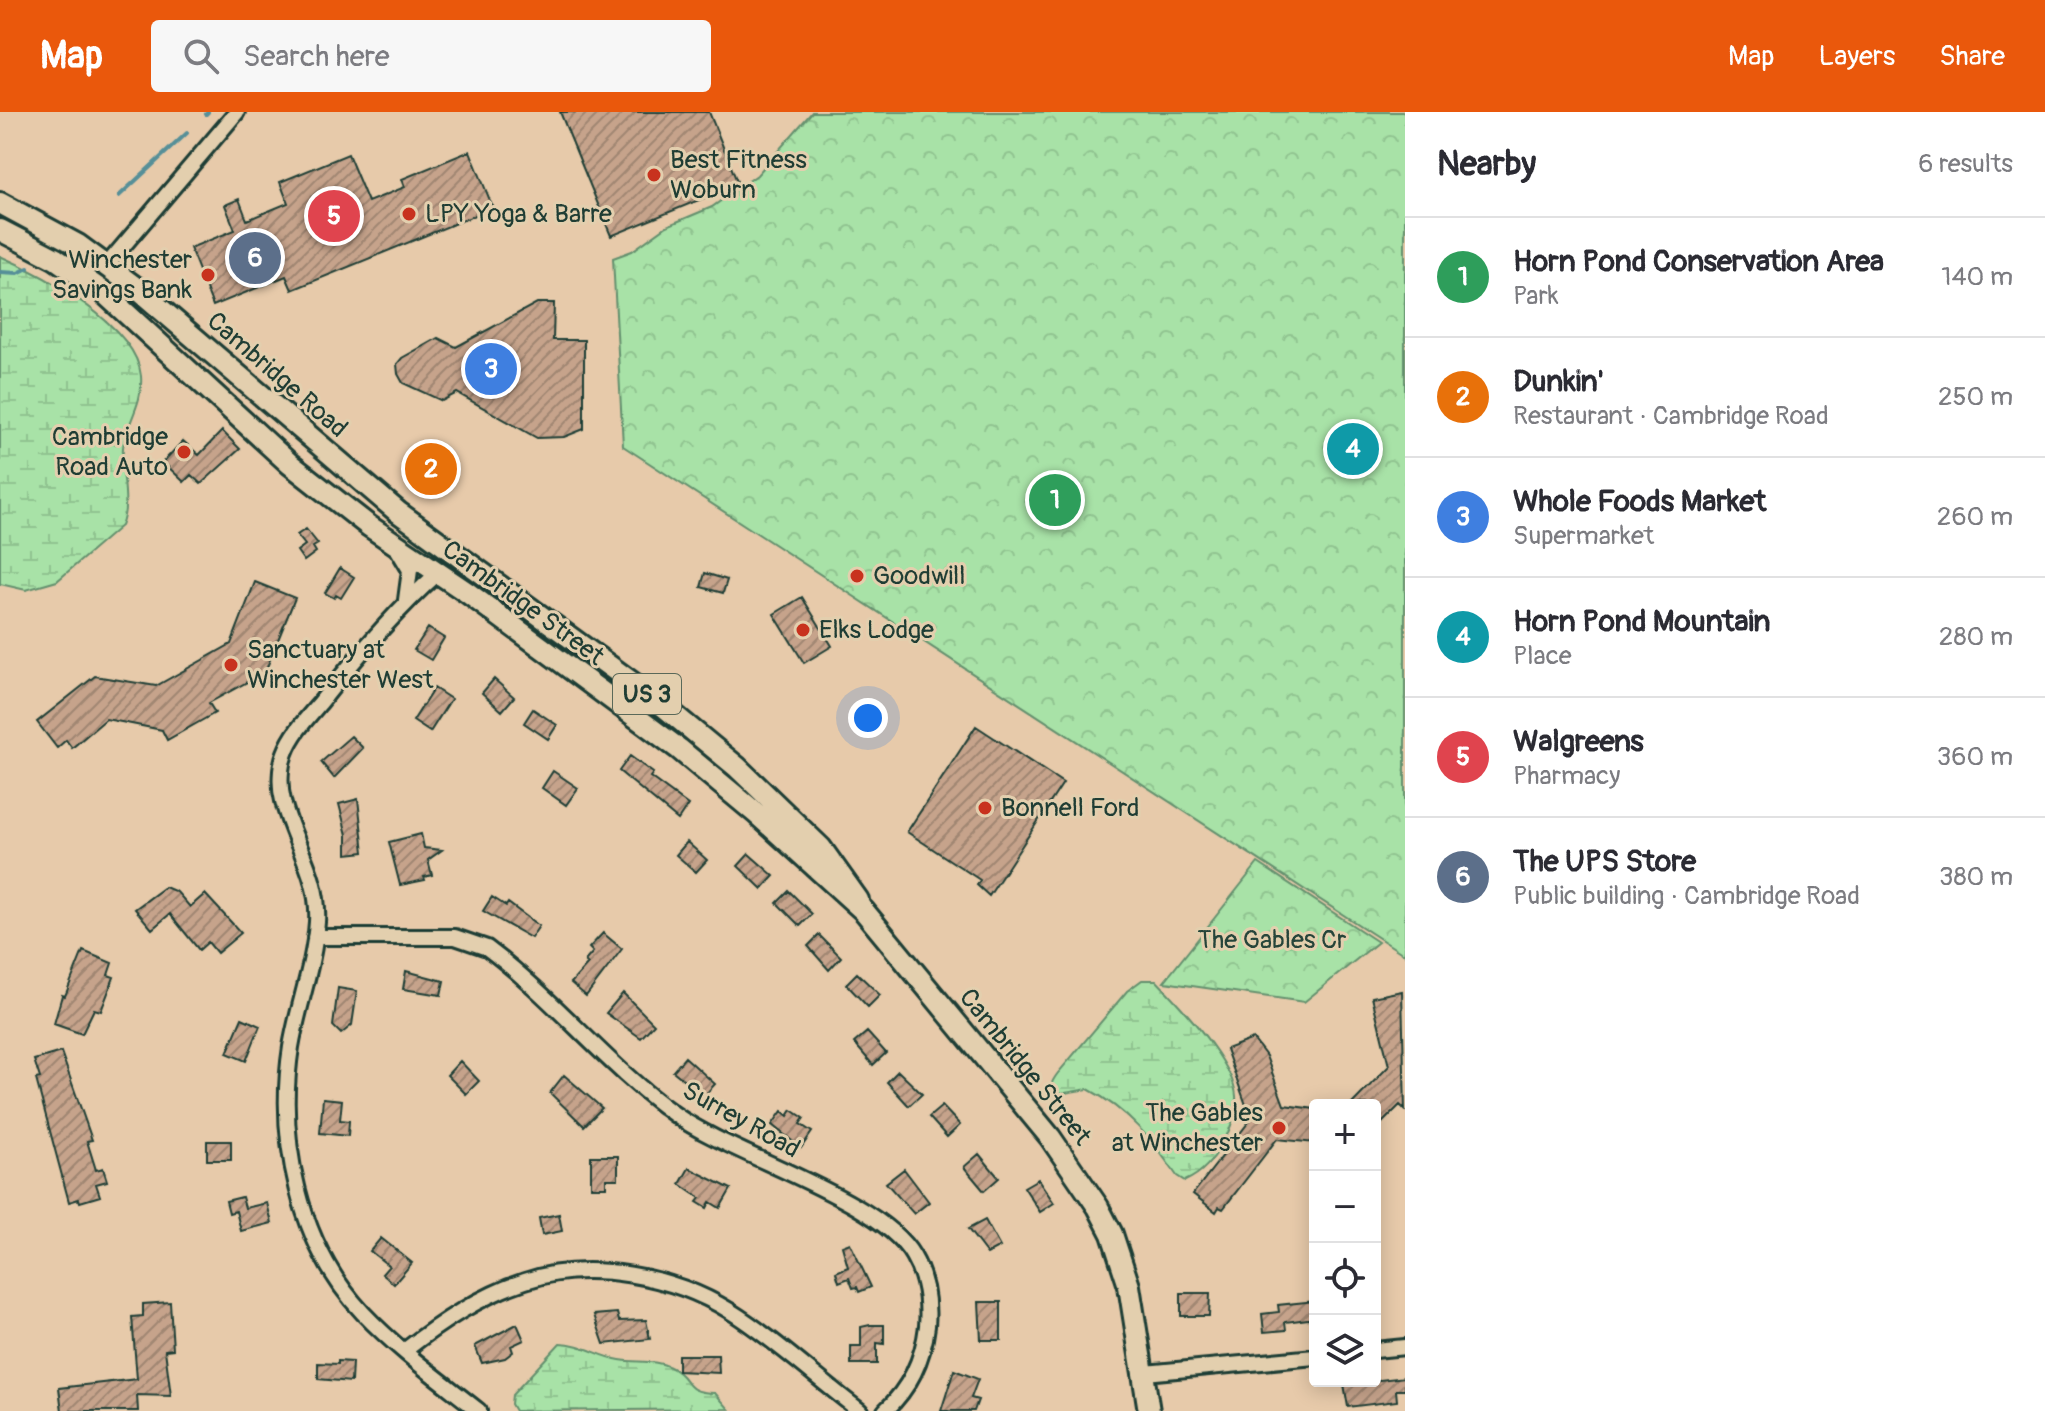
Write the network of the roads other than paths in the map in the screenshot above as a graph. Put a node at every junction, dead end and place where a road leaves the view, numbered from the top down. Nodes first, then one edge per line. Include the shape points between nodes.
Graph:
1 (237, 112) edge
2 (0, 203) edge
3 (0, 230) edge
4 (106, 266) junction
5 (232, 372) junction
6 (213, 394) junction
7 (398, 512) joint
8 (369, 526) junction
9 (438, 573) junction
10 (406, 601) junction
11 (567, 634) junction
12 (552, 657) junction
13 (864, 911) junction
14 (315, 937) junction
15 (1405, 1347) edge
16 (1381, 1349) edge
17 (404, 1351) junction
18 (1309, 1358) edge
19 (1145, 1373) junction
20 (479, 1411) edge
21 (860, 1411) edge
22 (885, 1411) edge
23 (1149, 1411) edge

1 - 4 street
2 - 4 highway, Cambridge Road / US 3
3 - 6 highway, Cambridge Road / US 3 via 102,291
4 - 5 highway, Cambridge Road / US 3
5 - 6 highway
5 - 7 highway, Cambridge Road / US 3
6 - 8 highway, Cambridge Road / US 3 via 274,451
7 - 11 highway, Cambridge Street / US 3
8 - 9 highway, Cambridge Street / US 3
8 - 10 street via 407,562 411,578
9 - 10 street
9 - 12 highway, Cambridge Street / US 3
10 - 14 street via 285,752 282,798 314,886
11 - 12 highway
11 - 13 highway, Cambridge Street / US 3 via 737,767 821,848
12 - 13 highway, Cambridge Street / US 3 via 703,769
13 - 19 highway, Cambridge Street / US 3 via 1090,1193 1123,1266
14 - 17 street via 291,1047 289,1153 307,1218 332,1268 362,1313
14 - 22 street, Surrey Road via 455,937 487,948 673,1113 889,1228 912,1254 929,1307 925,1348 913,1376
15 - 16 street
17 - 20 street
17 - 21 street via 442,1321 527,1280 564,1274 635,1276 673,1284 733,1312
18 - 19 street
19 - 23 highway, Cambridge Street / US 3

